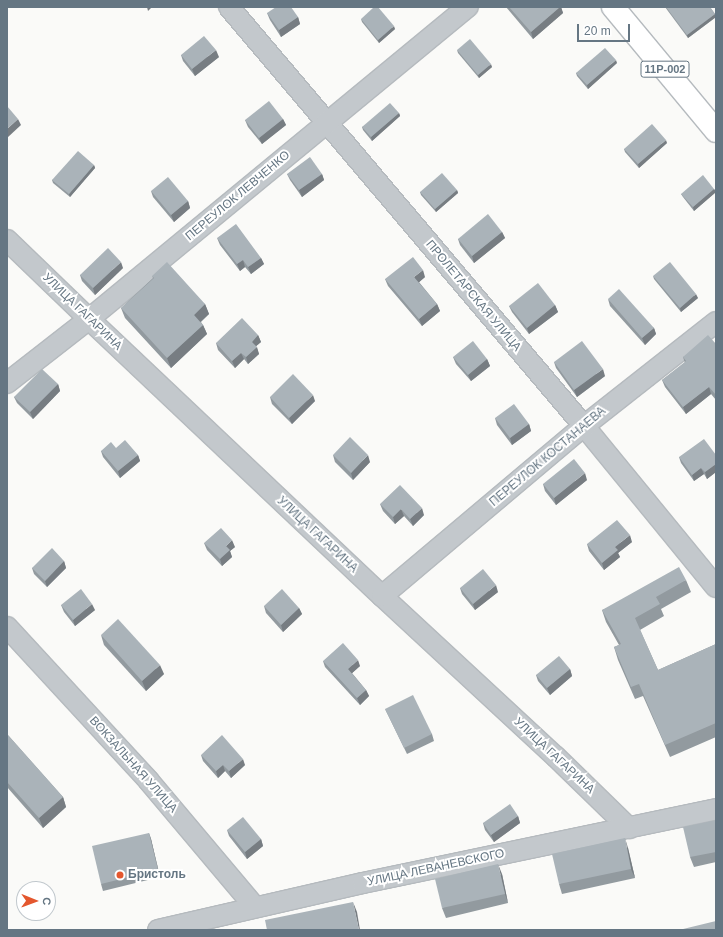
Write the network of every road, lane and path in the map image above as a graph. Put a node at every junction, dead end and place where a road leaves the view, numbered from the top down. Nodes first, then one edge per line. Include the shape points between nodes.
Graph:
1 (229, 7) edge
2 (468, 7) edge
3 (613, 7) edge
4 (326, 124) junction
5 (716, 131) edge
6 (7, 240) edge
7 (89, 319) junction
8 (716, 322) edge
9 (7, 383) edge
10 (584, 426) junction
11 (716, 588) edge
12 (382, 596) junction
13 (7, 627) edge
14 (716, 809) edge
15 (629, 828) junction
16 (255, 907) junction
17 (158, 930) edge

1 - 4 street, ПРОЛЕТАРСКАЯ УЛИЦА
2 - 4 street, ПЕРЕУЛОК ЛЕВЧЕНКО
3 - 5 main road, 11Р-002
4 - 7 street, ПЕРЕУЛОК ЛЕВЧЕНКО
4 - 10 street, ПРОЛЕТАРСКАЯ УЛИЦА
6 - 7 street, УЛИЦА ГАГАРИНА
7 - 9 street, ПЕРЕУЛОК ЛЕВЧЕНКО
7 - 12 street, УЛИЦА ГАГАРИНА
8 - 10 street, ПЕРЕУЛОК КОСТАНАЕВА
10 - 11 street, ПРОЛЕТАРСКАЯ УЛИЦА
10 - 12 street, ПЕРЕУЛОК КОСТАНАЕВА
12 - 15 street, УЛИЦА ГАГАРИНА
13 - 16 street, ВОКЗАЛЬНАЯ УЛИЦА via 148,780
14 - 15 street, УЛИЦА ЛЕВАНЕВСКОГО
15 - 16 street, УЛИЦА ЛЕВАНЕВСКОГО
16 - 17 street, УЛИЦА ЛЕВАНЕВСКОГО

